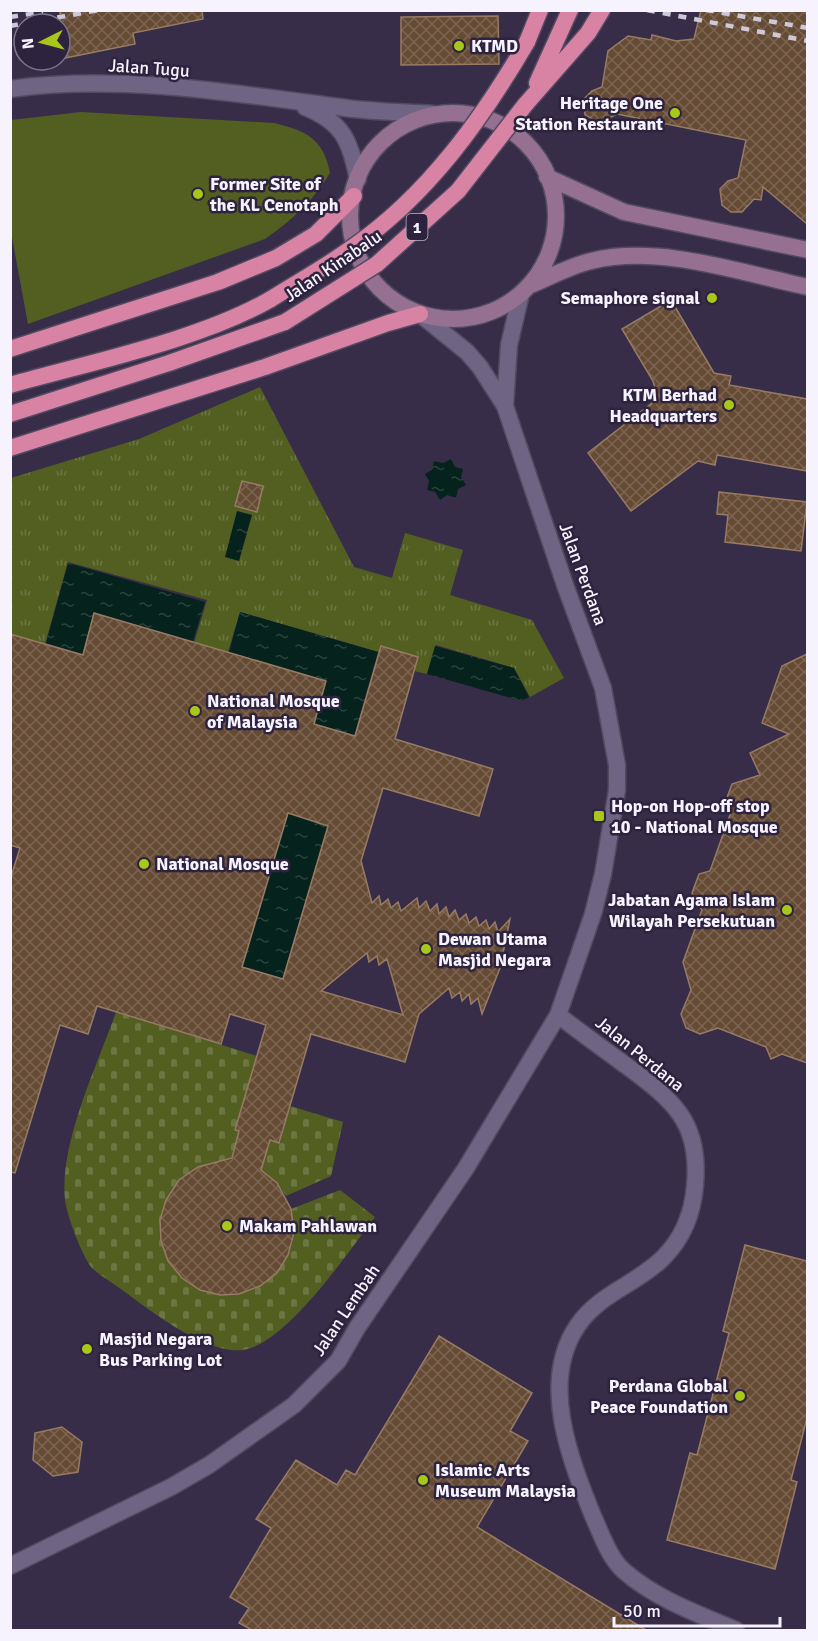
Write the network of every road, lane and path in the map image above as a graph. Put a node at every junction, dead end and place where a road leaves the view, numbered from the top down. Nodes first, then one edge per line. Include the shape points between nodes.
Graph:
1 (533, 10) edge
2 (540, 10) edge
3 (570, 10) edge
4 (602, 10) edge
5 (527, 42) junction
6 (10, 89) edge
7 (285, 99) junction
8 (525, 105) junction
9 (434, 114) junction
10 (547, 177) junction
11 (358, 179) junction
12 (354, 196) junction
13 (807, 250) edge
14 (807, 287) edge
15 (526, 290) junction
16 (420, 314) junction
17 (10, 349) edge
18 (10, 385) edge
19 (505, 406) junction
20 (10, 414) edge
21 (10, 448) edge
22 (558, 1016) junction
23 (10, 1566) edge
24 (735, 1630) edge

1 - 5 highway
2 - 5 highway, Jalan Kinabalu / 1
3 - 8 highway, Jalan Kinabalu / 1
4 - 8 highway via 588,33
5 - 18 highway, Jalan Kinabalu / 1, bridge via 493,100 449,157 417,192 354,247 248,312 164,341
6 - 7 street, Jalan Tugu via 94,83
7 - 9 street, Jalan Tugu via 340,108
7 - 11 street, Jalan Tugu via 336,124 352,152
8 - 20 highway, Jalan Kinabalu / 1, bridge via 458,191 377,264 285,322
9 - 10 main road via 474,114 501,125 525,143
9 - 11 main road via 414,119 380,143
10 - 13 main road via 624,212
10 - 15 main road via 556,207 556,226 544,266
11 - 12 main road
12 - 16 main road via 352,234 365,268 388,297
12 - 17 highway via 316,234 276,258 218,282
14 - 15 main road via 674,259 638,256 591,261
15 - 16 main road via 504,307 464,320
15 - 19 street, Jalan Perdana via 508,345
16 - 19 street, Jalan Perdana via 467,352
16 - 21 highway via 265,368
19 - 22 street, Jalan Perdana via 603,688 617,765 616,809 603,874
22 - 23 street, Jalan Lembah via 466,1168 338,1361 294,1405 209,1465
22 - 24 street, Jalan Perdana via 666,1095 688,1128 697,1169 691,1212 674,1246 648,1271 608,1294 577,1326 566,1351 561,1390 561,1414 569,1451 604,1542 623,1570 687,1611

